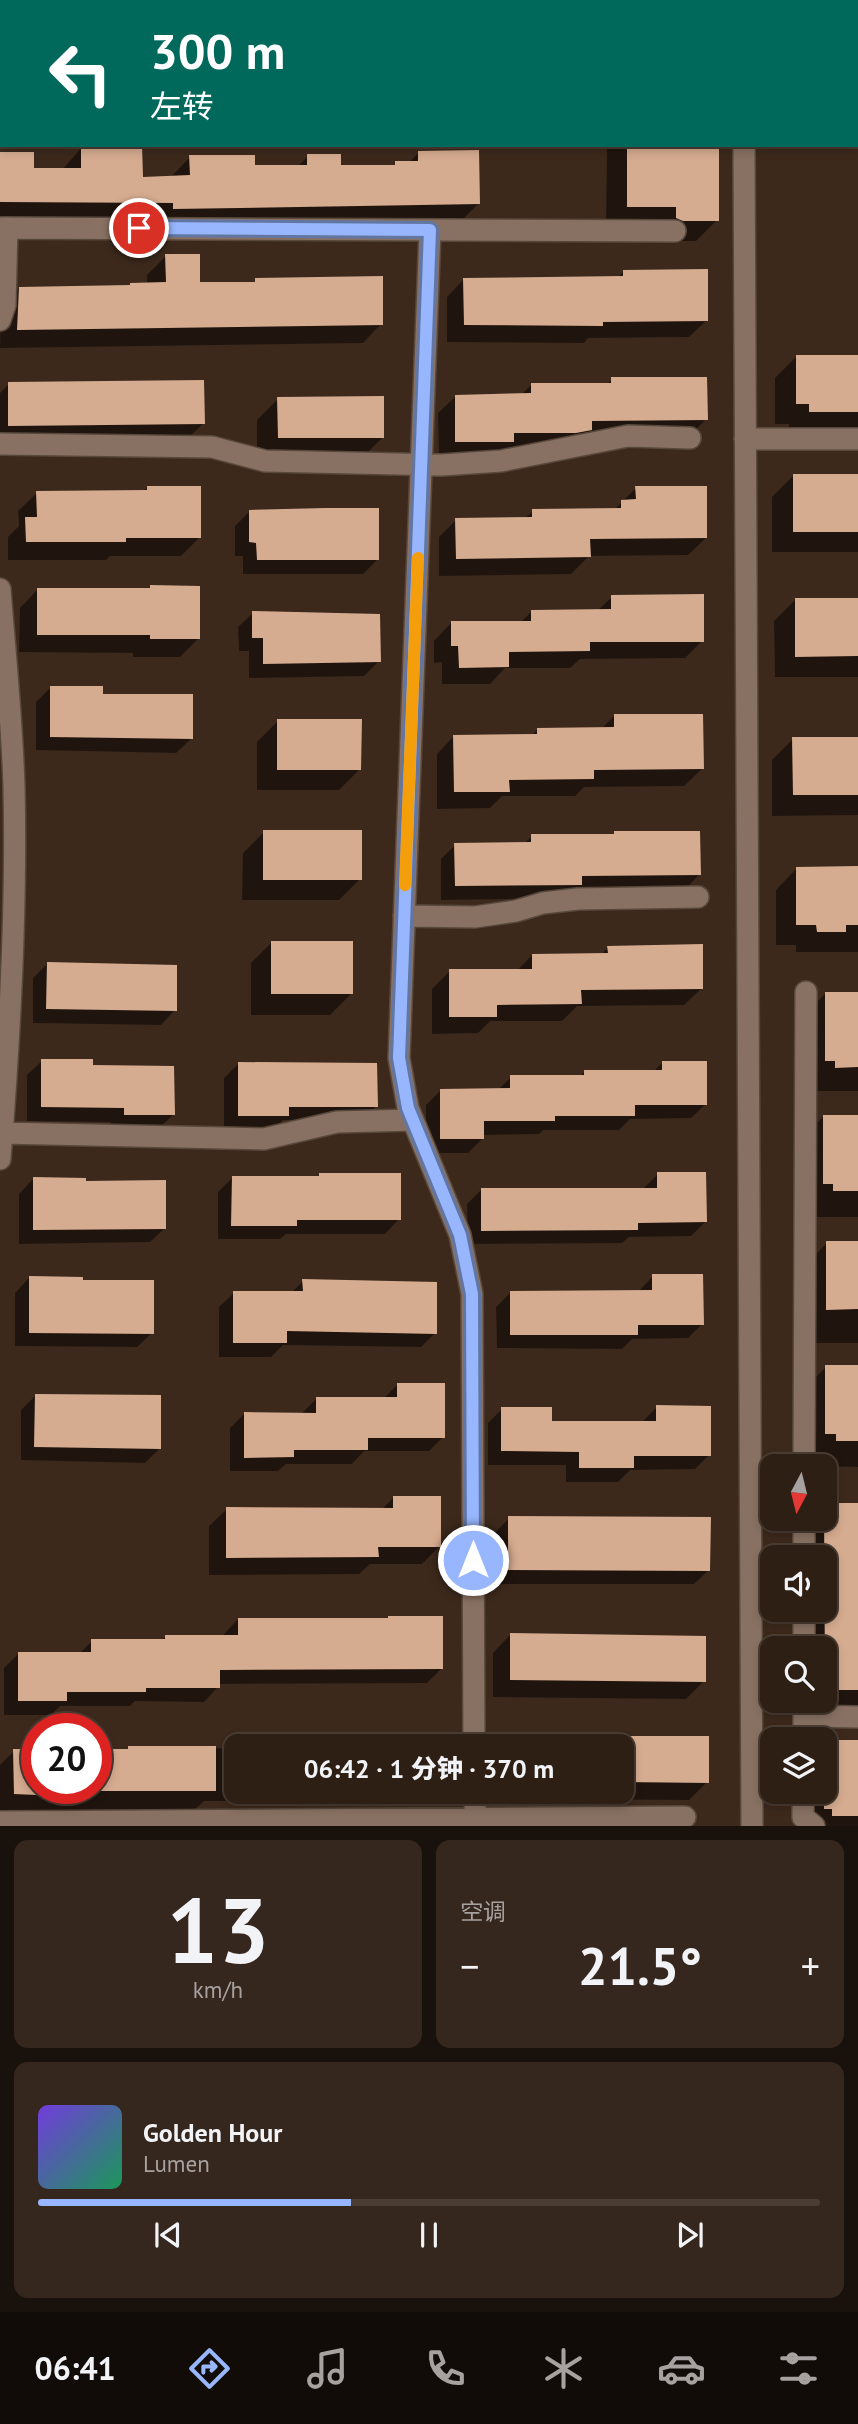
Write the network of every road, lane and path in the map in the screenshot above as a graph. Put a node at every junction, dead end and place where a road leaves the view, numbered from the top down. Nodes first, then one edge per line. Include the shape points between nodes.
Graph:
1 (744, 147) edge
2 (4, 228) edge
3 (430, 230) junction
4 (675, 232) dead end
5 (0, 320) edge
6 (690, 438) dead end
7 (745, 439) junction
8 (858, 439) edge
9 (0, 443) edge
10 (421, 464) junction
11 (0, 589) edge
12 (7, 797) edge
13 (698, 898) dead end
14 (404, 916) junction
15 (806, 992) dead end
16 (412, 1120) junction
17 (2, 1133) junction
18 (0, 1159) edge
19 (804, 1454) edge
20 (831, 1713) edge
21 (858, 1717) edge
22 (474, 1734) edge
23 (475, 1804) edge
24 (803, 1804) edge
25 (685, 1817) dead end
26 (475, 1818) junction
27 (0, 1822) edge
28 (752, 1825) edge
29 (814, 1825) edge

1 - 7 street
2 - 3 street
2 - 5 street via 5,306
3 - 4 street
3 - 10 street
6 - 10 street via 628,436 501,461
7 - 8 street
7 - 28 street
9 - 10 street via 212,447 265,461
10 - 14 street
11 - 12 street
12 - 17 street via 15,860
13 - 14 street via 578,899 475,917
14 - 16 street via 399,1058
15 - 19 street
16 - 17 street via 337,1122 264,1139
16 - 22 street via 460,1235 472,1294
17 - 18 street
20 - 21 street
23 - 26 street
24 - 29 street via 803,1817
25 - 26 street
26 - 27 street

